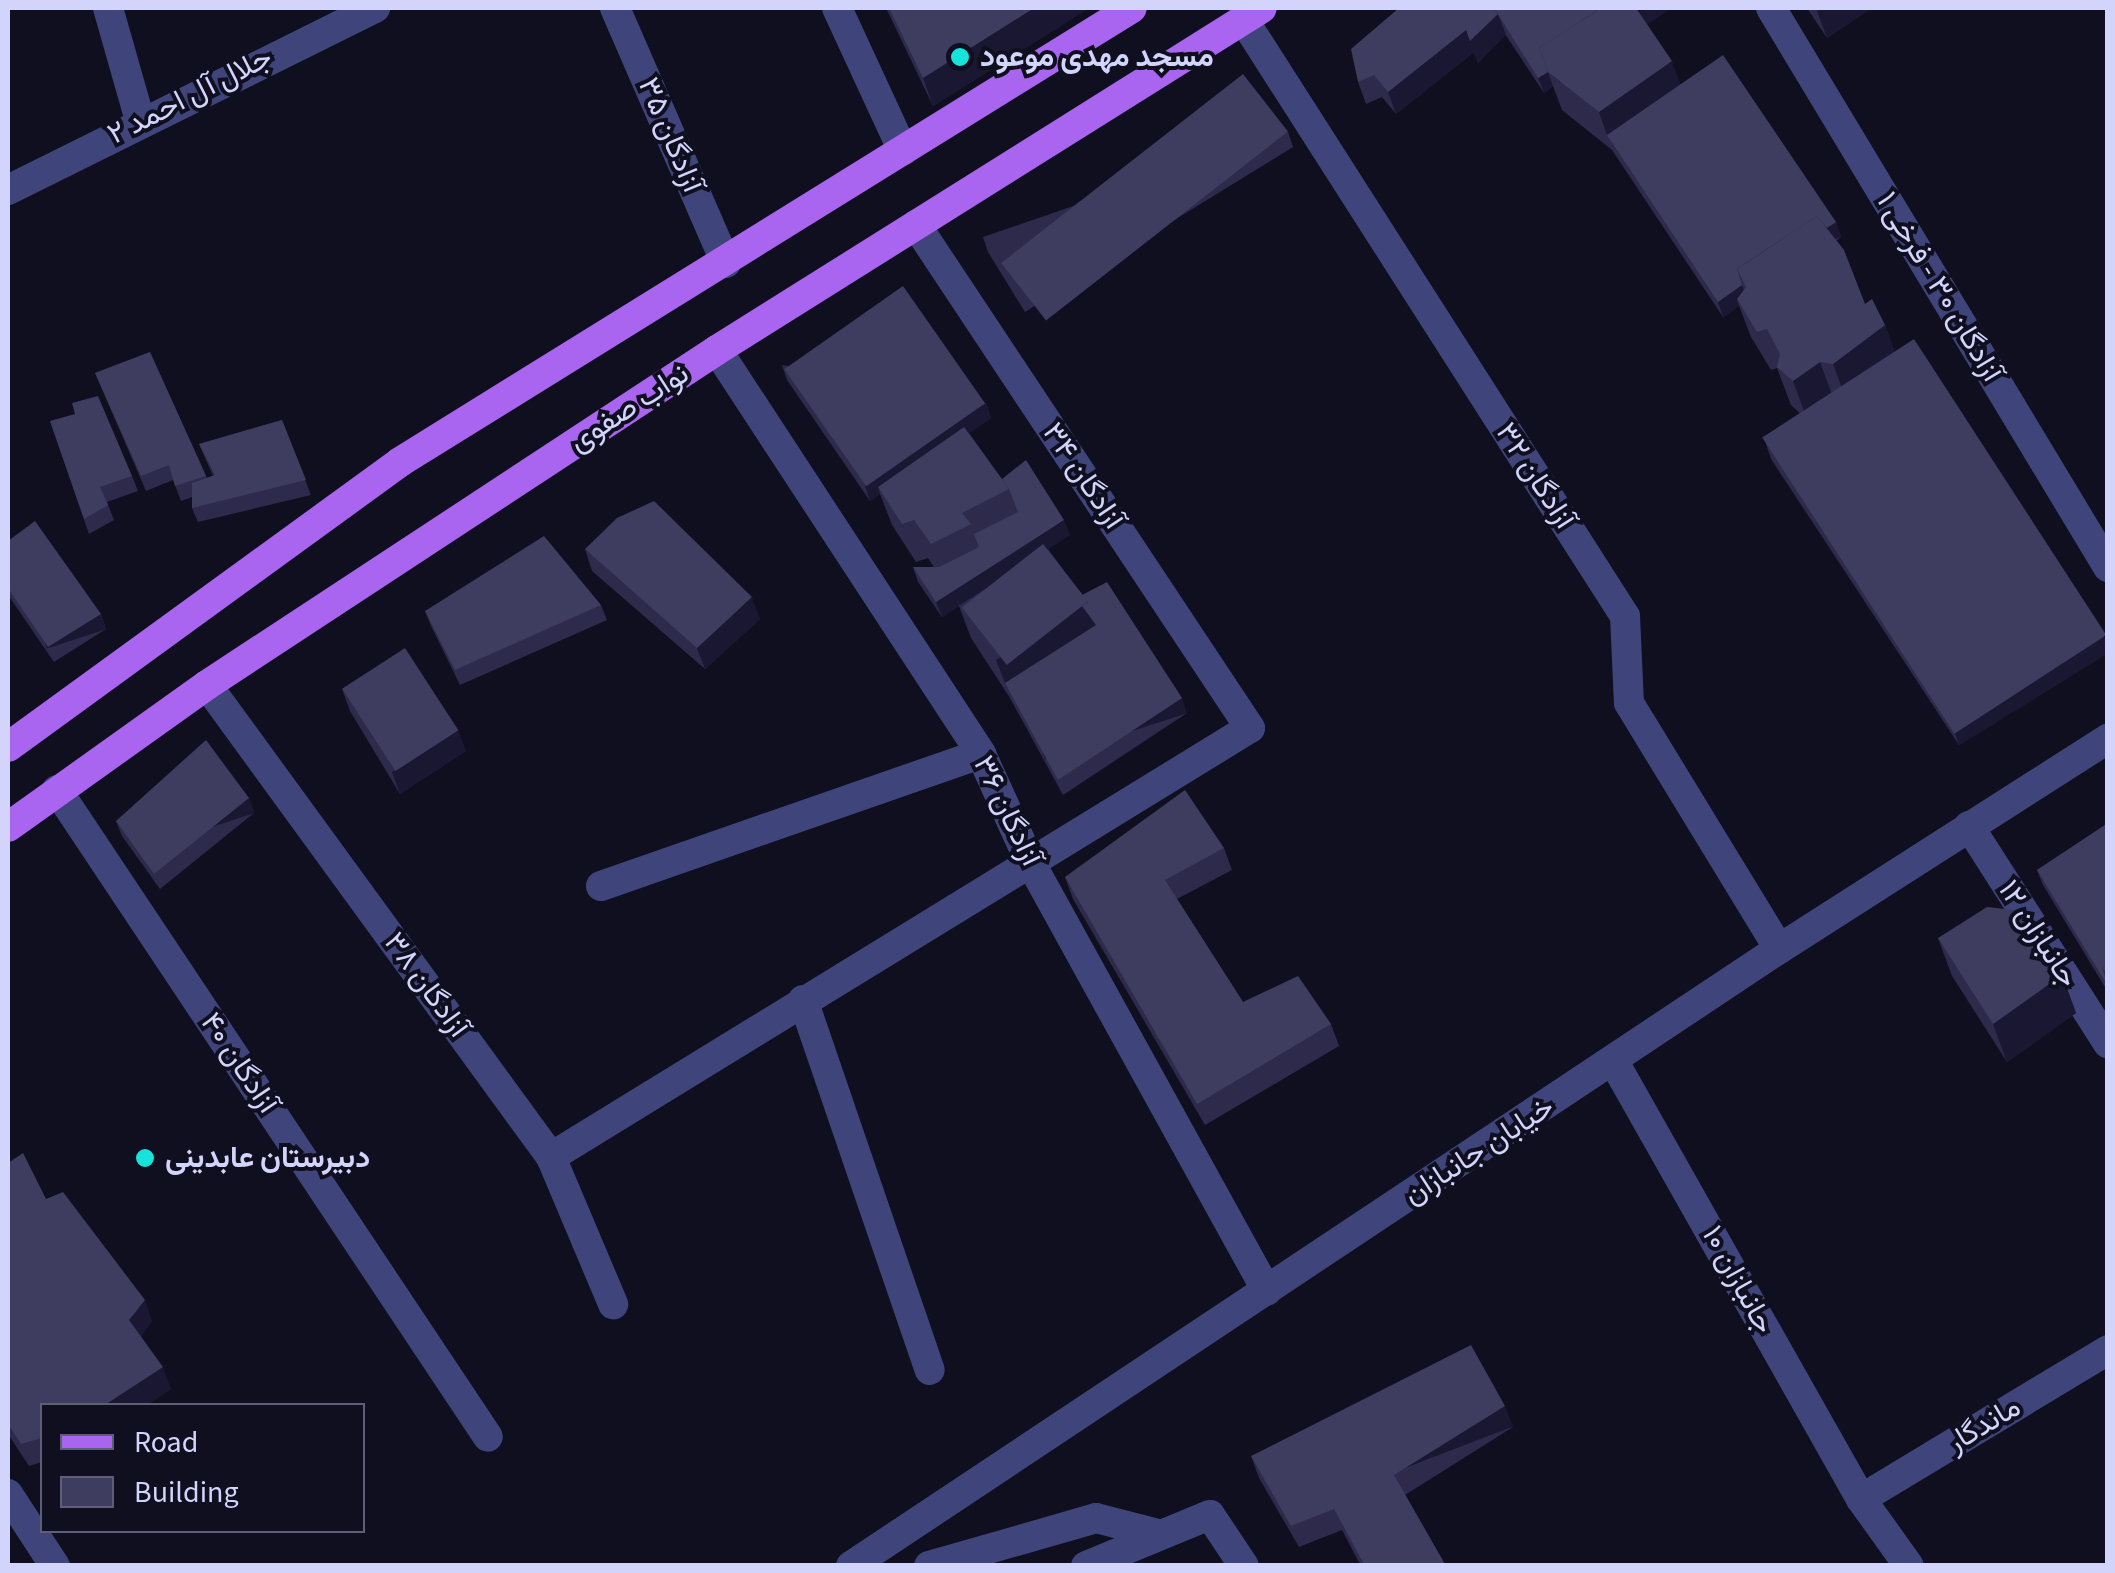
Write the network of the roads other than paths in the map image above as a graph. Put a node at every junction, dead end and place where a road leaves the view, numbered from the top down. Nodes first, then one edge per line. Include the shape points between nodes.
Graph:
1 (108, 8) edge
2 (376, 8) edge
3 (615, 8) edge
4 (838, 8) edge
5 (1132, 8) edge
6 (1772, 8) edge
7 (1253, 14) edge
8 (140, 120) junction
9 (904, 151) junction
10 (8, 190) edge
11 (916, 225) junction
12 (726, 264) junction
13 (717, 350) junction
14 (2108, 567) edge
15 (207, 686) junction
16 (2108, 740) edge
17 (8, 747) edge
18 (981, 754) junction
19 (58, 790) junction
20 (1969, 826) junction
21 (8, 827) edge
22 (1029, 860) junction
23 (601, 886) dead end
24 (1780, 949) junction
25 (803, 1000) junction
26 (2108, 1043) edge
27 (1614, 1062) junction
28 (551, 1158) junction
29 (1267, 1291) junction
30 (614, 1304) dead end
31 (2108, 1350) edge
32 (930, 1370) dead end
33 (488, 1437) dead end
34 (8, 1494) edge
35 (1861, 1499) junction
36 (1158, 1534) junction
37 (56, 1566) edge
38 (851, 1566) edge
39 (929, 1566) edge
40 (1086, 1566) edge
41 (1244, 1566) edge
42 (1908, 1566) edge

1 - 8 street
2 - 8 street, جلال آل احمد ۲
3 - 12 street, آزادگان ۳۵
4 - 9 street
5 - 9 main road
6 - 14 street, آزادگان ۳۰ - فرخی ۱
7 - 11 main road, نواب صفوی
7 - 24 street, آزادگان ۳۲ via 1625,616 1628,703
8 - 10 street, جلال آل احمد ۲
9 - 12 main road
11 - 13 main road, نواب صفوی
11 - 22 street, آزادگان ۳۴ via 1250,728
12 - 17 main road via 400,462
13 - 15 main road, نواب صفوی
13 - 18 street, آزادگان ۳۶
15 - 19 main road, نواب صفوی
15 - 28 street, آزادگان ۳۸
16 - 20 street, خیابان جانبازان
18 - 22 street, آزادگان ۳۶
18 - 23 street
19 - 21 main road, نواب صفوی
19 - 33 street, آزادگان ۴۰
20 - 24 street, خیابان جانبازان
20 - 26 street, جانبازان ۱۲
22 - 25 street
22 - 29 street, آزادگان ۳۶
24 - 27 street, خیابان جانبازان
25 - 28 street
25 - 32 street
27 - 29 street, خیابان جانبازان
27 - 35 street, جانبازان ۱۰
28 - 30 street, آزادگان ۳۸
29 - 38 street, خیابان جانبازان
31 - 35 street, ماندگار
34 - 37 street
35 - 42 street, جانبازان ۱۰
36 - 39 street via 1096,1518
36 - 40 street
36 - 41 street via 1210,1515

